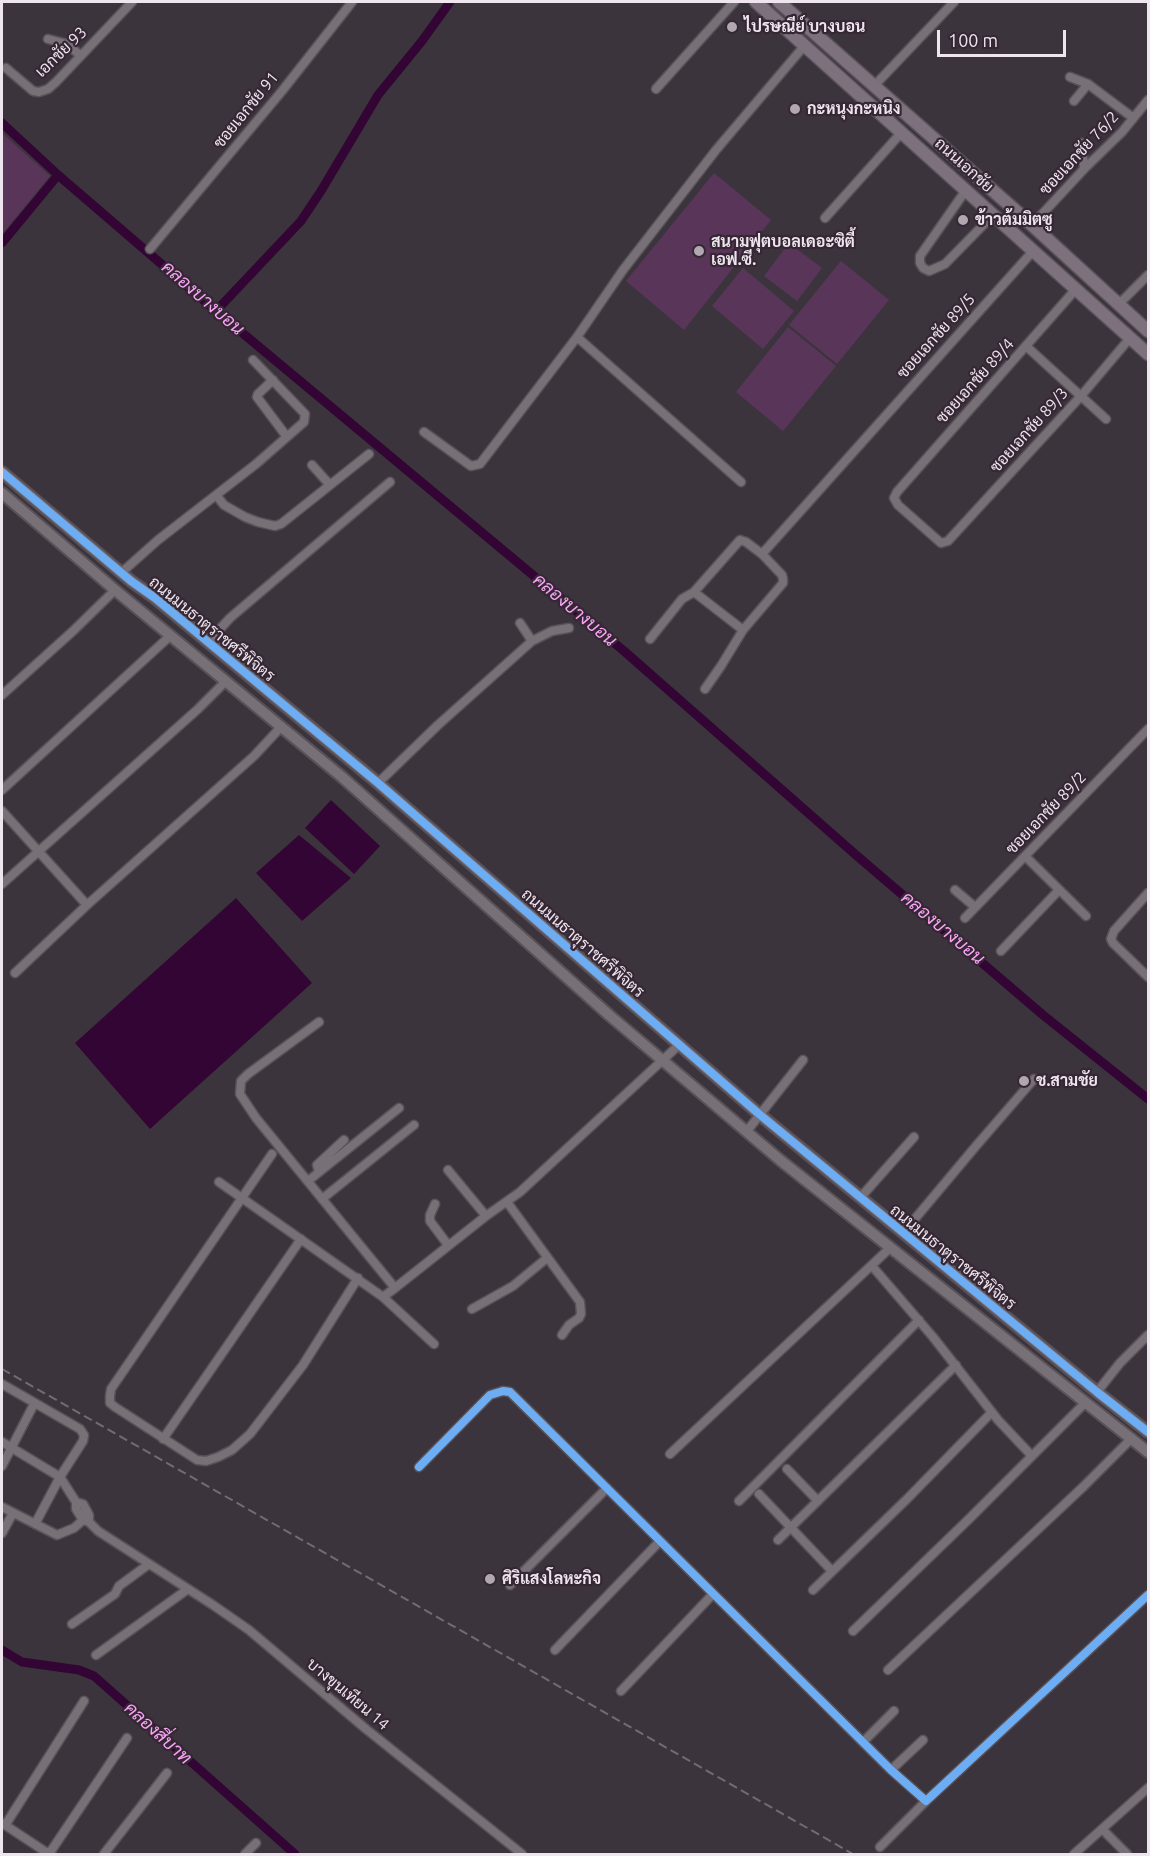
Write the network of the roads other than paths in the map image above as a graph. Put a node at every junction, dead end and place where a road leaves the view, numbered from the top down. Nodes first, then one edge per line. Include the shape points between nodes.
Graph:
1 (132, 2) edge
2 (352, 2) edge
3 (734, 2) edge
4 (779, 2) edge
5 (954, 2) edge
6 (759, 3) edge
7 (48, 39) dead end
8 (805, 45) junction
9 (81, 56) junction
10 (6, 68) dead end
11 (1070, 77) dead end
12 (1088, 84) junction
13 (874, 86) junction
14 (656, 89) dead end
15 (1149, 100) edge
16 (1074, 101) dead end
17 (1132, 117) junction
18 (902, 132) junction
19 (1082, 143) dead end
20 (1084, 169) junction
21 (966, 190) junction
22 (994, 214) junction
23 (825, 218) dead end
24 (1032, 225) junction
25 (151, 248) dead end
26 (1034, 250) junction
27 (1149, 275) edge
28 (1076, 289) junction
29 (1118, 305) junction
30 (1149, 332) edge
31 (577, 337) junction
32 (1130, 338) junction
33 (1026, 346) junction
34 (1149, 354) edge
35 (254, 360) dead end
36 (273, 380) junction
37 (1081, 396) junction
38 (1106, 419) dead end
39 (424, 432) dead end
40 (287, 437) junction
41 (369, 454) dead end
42 (312, 465) dead end
43 (2, 472) edge
44 (390, 482) dead end
45 (741, 482) dead end
46 (330, 485) junction
47 (2, 495) edge
48 (216, 495) junction
49 (948, 541) joint
50 (762, 554) junction
51 (121, 573) junction
52 (115, 590) junction
53 (694, 592) junction
54 (520, 623) dead end
55 (569, 628) dead end
56 (743, 630) junction
57 (170, 636) junction
58 (650, 639) dead end
59 (532, 641) junction
60 (208, 642) junction
61 (226, 681) junction
62 (705, 689) dead end
63 (2, 695) edge
64 (281, 727) junction
65 (1149, 729) edge
66 (378, 783) junction
67 (2, 790) edge
68 (2, 811) edge
69 (38, 852) junction
70 (1025, 856) junction
71 (2, 884) edge
72 (955, 890) dead end
73 (1059, 890) junction
74 (1147, 897) edge
75 (87, 905) junction
76 (975, 907) junction
77 (1086, 916) dead end
78 (965, 918) dead end
79 (1001, 951) dead end
80 (15, 973) dead end
81 (1149, 977) edge
82 (319, 1022) dead end
83 (680, 1044) junction
84 (663, 1060) junction
85 (803, 1060) dead end
86 (1034, 1079) dead end
87 (399, 1108) dead end
88 (759, 1114) junction
89 (414, 1125) dead end
90 (747, 1131) junction
91 (914, 1137) dead end
92 (344, 1140) dead end
93 (272, 1154) dead end
94 (447, 1170) dead end
95 (319, 1172) junction
96 (308, 1181) junction
97 (219, 1182) dead end
98 (242, 1198) junction
99 (860, 1198) junction
100 (322, 1199) junction
101 (507, 1202) junction
102 (435, 1204) dead end
103 (486, 1216) junction
104 (903, 1233) junction
105 (301, 1239) junction
106 (448, 1245) junction
107 (890, 1248) junction
108 (547, 1258) junction
109 (872, 1266) junction
110 (358, 1278) junction
111 (395, 1288) junction
112 (383, 1297) junction
113 (472, 1309) dead end
114 (919, 1320) junction
115 (562, 1335) dead end
116 (1149, 1335) edge
117 (434, 1344) dead end
118 (956, 1365) junction
119 (2, 1384) edge
120 (1097, 1392) junction
121 (1086, 1402) junction
122 (34, 1404) junction
123 (992, 1412) junction
124 (1149, 1432) edge
125 (1132, 1438) junction
126 (163, 1439) junction
127 (2, 1442) edge
128 (12, 1447) junction
129 (1149, 1452) edge
130 (670, 1454) dead end
131 (1032, 1456) junction
132 (2, 1466) edge
133 (418, 1467) dead end
134 (787, 1469) dead end
135 (60, 1477) junction
136 (607, 1488) junction
137 (759, 1494) dead end
138 (739, 1501) dead end
139 (818, 1501) junction
140 (2, 1506) edge
141 (13, 1513) junction
142 (35, 1524) junction
143 (90, 1525) junction
144 (792, 1527) junction
145 (2, 1533) edge
146 (778, 1540) dead end
147 (660, 1541) junction
148 (149, 1563) junction
149 (832, 1571) junction
150 (510, 1585) dead end
151 (188, 1589) junction
152 (813, 1590) dead end
153 (713, 1594) junction
154 (1149, 1595) edge
155 (72, 1624) dead end
156 (853, 1631) dead end
157 (555, 1650) dead end
158 (96, 1654) dead end
159 (888, 1670) dead end
160 (621, 1691) dead end
161 (84, 1701) dead end
162 (894, 1710) dead end
163 (127, 1738) dead end
164 (924, 1740) dead end
165 (863, 1742) junction
166 (891, 1770) junction
167 (167, 1773) dead end
168 (1149, 1788) edge
169 (926, 1801) junction
170 (4, 1823) edge
171 (1103, 1830) junction
172 (256, 1843) dead end
173 (880, 1847) dead end
174 (49, 1854) edge
175 (104, 1854) edge
176 (245, 1854) edge
177 (522, 1854) edge
178 (1074, 1854) edge
179 (1127, 1854) edge

1 - 9 street, เอกชัย 93
2 - 25 street, ซอยเอกชัย 91
3 - 14 street
4 - 13 main road, ถนนเอกชัย
5 - 13 street
6 - 8 main road, ถนนเอกชัย
7 - 9 street via 67,44
8 - 18 main road, ถนนเอกชัย
8 - 31 street via 716,150 623,270
9 - 10 street, เอกชัย 93 via 48,89 39,92
11 - 12 street
12 - 16 street
12 - 17 street
13 - 24 main road, ถนนเอกชัย
15 - 17 street, ซอยเอกชัย 76/2
17 - 20 street, ซอยเอกชัย 76/2
18 - 21 main road, ถนนเอกชัย
18 - 23 street
19 - 20 street
20 - 24 street, ซอยเอกชัย 76/2
21 - 22 main road, ถนนเอกชัย
21 - 22 street via 920,256 923,268 929,271 945,264
22 - 26 main road, ถนนเอกชัย
24 - 29 main road, ถนนเอกชัย
26 - 28 main road, ถนนเอกชัย
26 - 50 street, ซอยเอกชัย 89/5
27 - 29 street
28 - 32 main road, ถนนเอกชัย
28 - 33 street, ซอยเอกชัย 89/4
29 - 30 main road, ถนนเอกชัย
31 - 39 street via 480,464 471,466
31 - 45 street
32 - 34 main road, ถนนเอกชัย
32 - 37 street, ซอยเอกชัย 89/3
33 - 37 street
33 - 49 street, ซอยเอกชัย 89/4 via 894,498 941,543
35 - 36 street
36 - 40 street via 257,397
36 - 40 street via 305,414 304,422
37 - 38 street
37 - 49 street, ซอยเอกชัย 89/3
40 - 48 street
41 - 46 street
42 - 46 street
43 - 51 street, ถนนมนธาตุราชศรีพิจิตร
44 - 60 street via 230,618
46 - 48 street via 275,526 238,513
47 - 52 street, ถนนมนธาตุราชศรีพิจิตร
48 - 51 street
50 - 53 street via 742,540 737,542
50 - 56 street via 782,575 783,583
51 - 60 street, ถนนมนธาตุราชศรีพิจิตร
52 - 57 street, ถนนมนธาตุราชศรีพิจิตร
52 - 63 street
53 - 56 street
53 - 58 street via 682,599
54 - 59 street
55 - 59 street
56 - 62 street
57 - 61 street, ถนนมนธาตุราชศรีพิจิตร
57 - 67 street
59 - 66 street
60 - 66 street, ถนนมนธาตุราชศรีพิจิตร
61 - 64 street, ถนนมนธาตุราชศรีพิจิตร
61 - 69 street
64 - 75 street via 254,756
64 - 84 street, ถนนมนธาตุราชศรีพิจิตร
65 - 70 street, ซอยเอกชัย 89/2
66 - 83 street, ถนนมนธาตุราชศรีพิจิตร
68 - 69 street
69 - 71 street
69 - 75 street
70 - 73 street
70 - 76 street, ซอยเอกชัย 89/2
72 - 76 street
73 - 77 street
73 - 79 street
74 - 81 street via 1111,939
75 - 80 street
76 - 78 street, ซอยเอกชัย 89/2
82 - 96 street via 248,1074 239,1087 244,1102
83 - 84 street
83 - 88 street, ถนนมนธาตุราชศรีพิจิตร
84 - 90 street, ถนนมนธาตุราชศรีพิจิตร
84 - 101 street
85 - 88 street
86 - 104 street
87 - 95 street
88 - 90 street
88 - 99 street, ถนนมนธาตุราชศรีพิจิตร
89 - 100 street
90 - 107 street, ถนนมนธาตุราชศรีพิจิตร
91 - 99 street
92 - 95 street via 317,1165
93 - 98 street
94 - 103 street
95 - 96 street
96 - 100 street
97 - 98 street
98 - 105 street
98 - 126 street via 111,1389 110,1402 114,1407
99 - 104 street, ถนนมนธาตุราชศรีพิจิตร
100 - 111 street
101 - 103 street
101 - 108 street
102 - 106 street via 430,1221
103 - 106 street
104 - 120 street, ถนนมนธาตุราชศรีพิจิตร
105 - 110 street
105 - 126 street
106 - 111 street
107 - 109 street
107 - 121 street, ถนนมนธาตุราชศรีพิจิตร
108 - 113 street via 513,1286
108 - 115 street via 580,1302 579,1318
109 - 114 street
109 - 130 street
110 - 112 street
110 - 126 street via 303,1365 242,1443 206,1461 197,1460
111 - 112 street
112 - 117 street
114 - 118 street
114 - 138 street
116 - 120 street
118 - 123 street
118 - 139 street
119 - 122 street
120 - 124 street, ถนนมนธาตุราชศรีพิจิตร
121 - 125 street, ถนนมนธาตุราชศรีพิจิตร
121 - 131 street
122 - 128 street
122 - 135 street via 84,1435
123 - 131 street
123 - 149 street
125 - 129 street, ถนนมนธาตุราชศรีพิจิตร
125 - 159 street
127 - 128 street
128 - 132 street
128 - 135 street
131 - 156 street
133 - 136 street via 490,1395 503,1391 510,1392
134 - 139 street
135 - 142 street
135 - 143 street via 76,1502 76,1509
136 - 147 street
136 - 150 street
137 - 144 street
139 - 144 street
140 - 141 street
141 - 142 street
141 - 145 street
142 - 143 street via 57,1535
143 - 148 street, บางขุนเทียน 14
144 - 146 street
144 - 149 street
147 - 153 street
147 - 157 street
148 - 151 street, บางขุนเทียน 14
148 - 155 street via 119,1586 115,1594
149 - 152 street
151 - 158 street
151 - 177 street, บางขุนเทียน 14 via 249,1630
153 - 160 street
153 - 165 street
154 - 169 street
161 - 170 street
162 - 165 street
163 - 174 street
164 - 166 street
165 - 166 street
166 - 169 street
167 - 175 street
168 - 171 street
169 - 173 street
170 - 174 street
171 - 178 street
171 - 179 street
172 - 176 street

